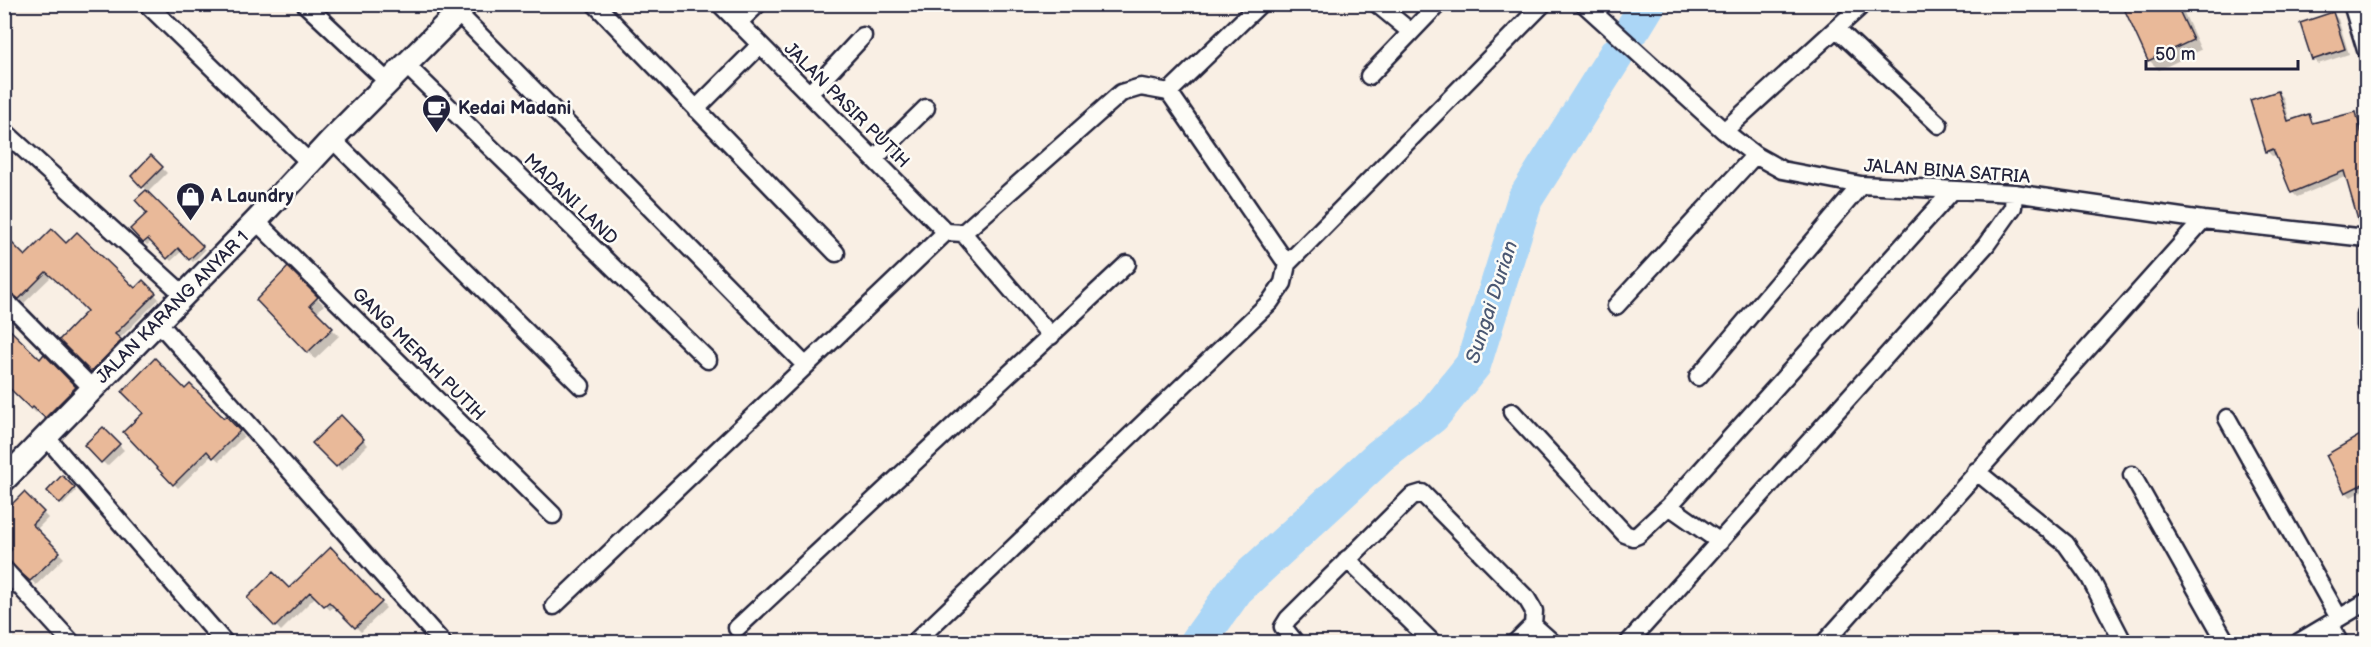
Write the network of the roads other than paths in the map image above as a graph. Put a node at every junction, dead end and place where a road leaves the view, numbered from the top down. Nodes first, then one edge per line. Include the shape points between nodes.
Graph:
1 (147, 4) edge
2 (305, 4) edge
3 (595, 4) edge
4 (720, 4) edge
5 (758, 4) edge
6 (1260, 4) edge
7 (1377, 4) edge
8 (1438, 4) edge
9 (1543, 4) edge
10 (1584, 4) edge
11 (1863, 4) edge
12 (2352, 4) edge
13 (462, 9) edge
14 (738, 23) junction
15 (1837, 29) junction
16 (1411, 32) junction
17 (863, 36) dead end
18 (760, 45) junction
19 (2367, 50) edge
20 (406, 65) junction
21 (1369, 76) dead end
22 (389, 83) junction
23 (1169, 92) junction
24 (808, 94) junction
25 (926, 108) dead end
26 (696, 109) junction
27 (1939, 125) dead end
28 (4, 131) edge
29 (1724, 131) junction
30 (332, 139) junction
31 (1755, 155) junction
32 (874, 159) junction
33 (310, 163) junction
34 (1861, 185) junction
35 (1953, 190) junction
36 (2014, 193) junction
37 (2203, 220) junction
38 (256, 221) junction
39 (954, 233) junction
40 (2367, 238) edge
41 (836, 253) dead end
42 (1127, 264) dead end
43 (1287, 264) junction
44 (184, 295) junction
45 (4, 299) edge
46 (1616, 306) dead end
47 (2367, 314) edge
48 (158, 322) junction
49 (2367, 326) edge
50 (1051, 336) junction
51 (708, 360) dead end
52 (805, 365) junction
53 (1698, 376) dead end
54 (581, 386) dead end
55 (92, 388) junction
56 (1512, 412) dead end
57 (2227, 417) dead end
58 (47, 438) junction
59 (1976, 471) junction
60 (2132, 475) dead end
61 (4, 480) edge
62 (1669, 506) junction
63 (553, 515) dead end
64 (1720, 542) junction
65 (1347, 559) junction
66 (4, 569) edge
67 (2367, 602) edge
68 (554, 606) dead end
69 (2334, 621) junction
70 (1533, 626) junction
71 (737, 628) dead end
72 (70, 642) edge
73 (224, 642) edge
74 (442, 642) edge
75 (915, 642) edge
76 (1295, 642) edge
77 (1432, 642) edge
78 (1516, 642) edge
79 (1552, 642) edge
80 (1629, 642) edge
81 (1824, 642) edge
82 (2123, 642) edge
83 (2226, 642) edge
84 (2299, 642) edge
85 (2339, 642) edge

1 - 33 street
2 - 22 street
3 - 26 street
4 - 14 street, JALAN PASIR PUTIH
5 - 14 street
6 - 23 street
7 - 16 street
8 - 16 street
9 - 43 street
10 - 29 street, JALAN BINA SATRIA
11 - 15 street
12 - 19 street
13 - 20 main road, JALAN KARANG ANYAR 1
13 - 52 street
14 - 18 street, JALAN PASIR PUTIH
15 - 27 street
15 - 29 street
16 - 21 street
17 - 24 street
18 - 24 street, JALAN PASIR PUTIH
18 - 26 street
20 - 22 main road, JALAN KARANG ANYAR 1
20 - 51 street, MADANI LAND
22 - 30 main road, JALAN KARANG ANYAR 1
23 - 39 street via 1141,87 1121,93
23 - 43 street
24 - 32 street, JALAN PASIR PUTIH
25 - 32 street
26 - 41 street
28 - 44 street
29 - 31 street, JALAN BINA SATRIA
30 - 33 main road, JALAN KARANG ANYAR 1
30 - 54 street
31 - 34 street, JALAN BINA SATRIA via 1782,170
31 - 46 street
32 - 39 street, JALAN PASIR PUTIH
33 - 38 main road, JALAN KARANG ANYAR 1
34 - 35 street, JALAN BINA SATRIA
34 - 53 street
35 - 36 street, JALAN BINA SATRIA
35 - 62 street
36 - 37 street, JALAN BINA SATRIA
36 - 64 street via 2013,207 1986,244
37 - 40 street, JALAN BINA SATRIA
37 - 59 street
38 - 44 main road, JALAN KARANG ANYAR 1
38 - 63 street, GANG MERAH PUTIH
39 - 50 street, JALAN PASIR PUTIH
39 - 52 street
42 - 50 street
43 - 75 street via 1283,284 1270,302
44 - 48 main road, JALAN KARANG ANYAR 1
45 - 55 street
47 - 49 street
48 - 55 main road, JALAN KARANG ANYAR 1
48 - 74 street
50 - 71 street
52 - 68 street
55 - 58 main road, JALAN KARANG ANYAR 1
56 - 62 street via 1629,536 1638,535
57 - 69 street
58 - 61 main road, JALAN KARANG ANYAR 1
58 - 73 street
59 - 81 street
59 - 82 street via 2048,528 2080,560
60 - 83 street
62 - 64 street
64 - 80 street
65 - 70 street via 1412,496 1422,493 1527,599 1534,611
65 - 76 street via 1285,622 1285,631
65 - 77 street
66 - 72 street
67 - 69 street
69 - 84 street
69 - 85 street
70 - 78 street
70 - 79 street

